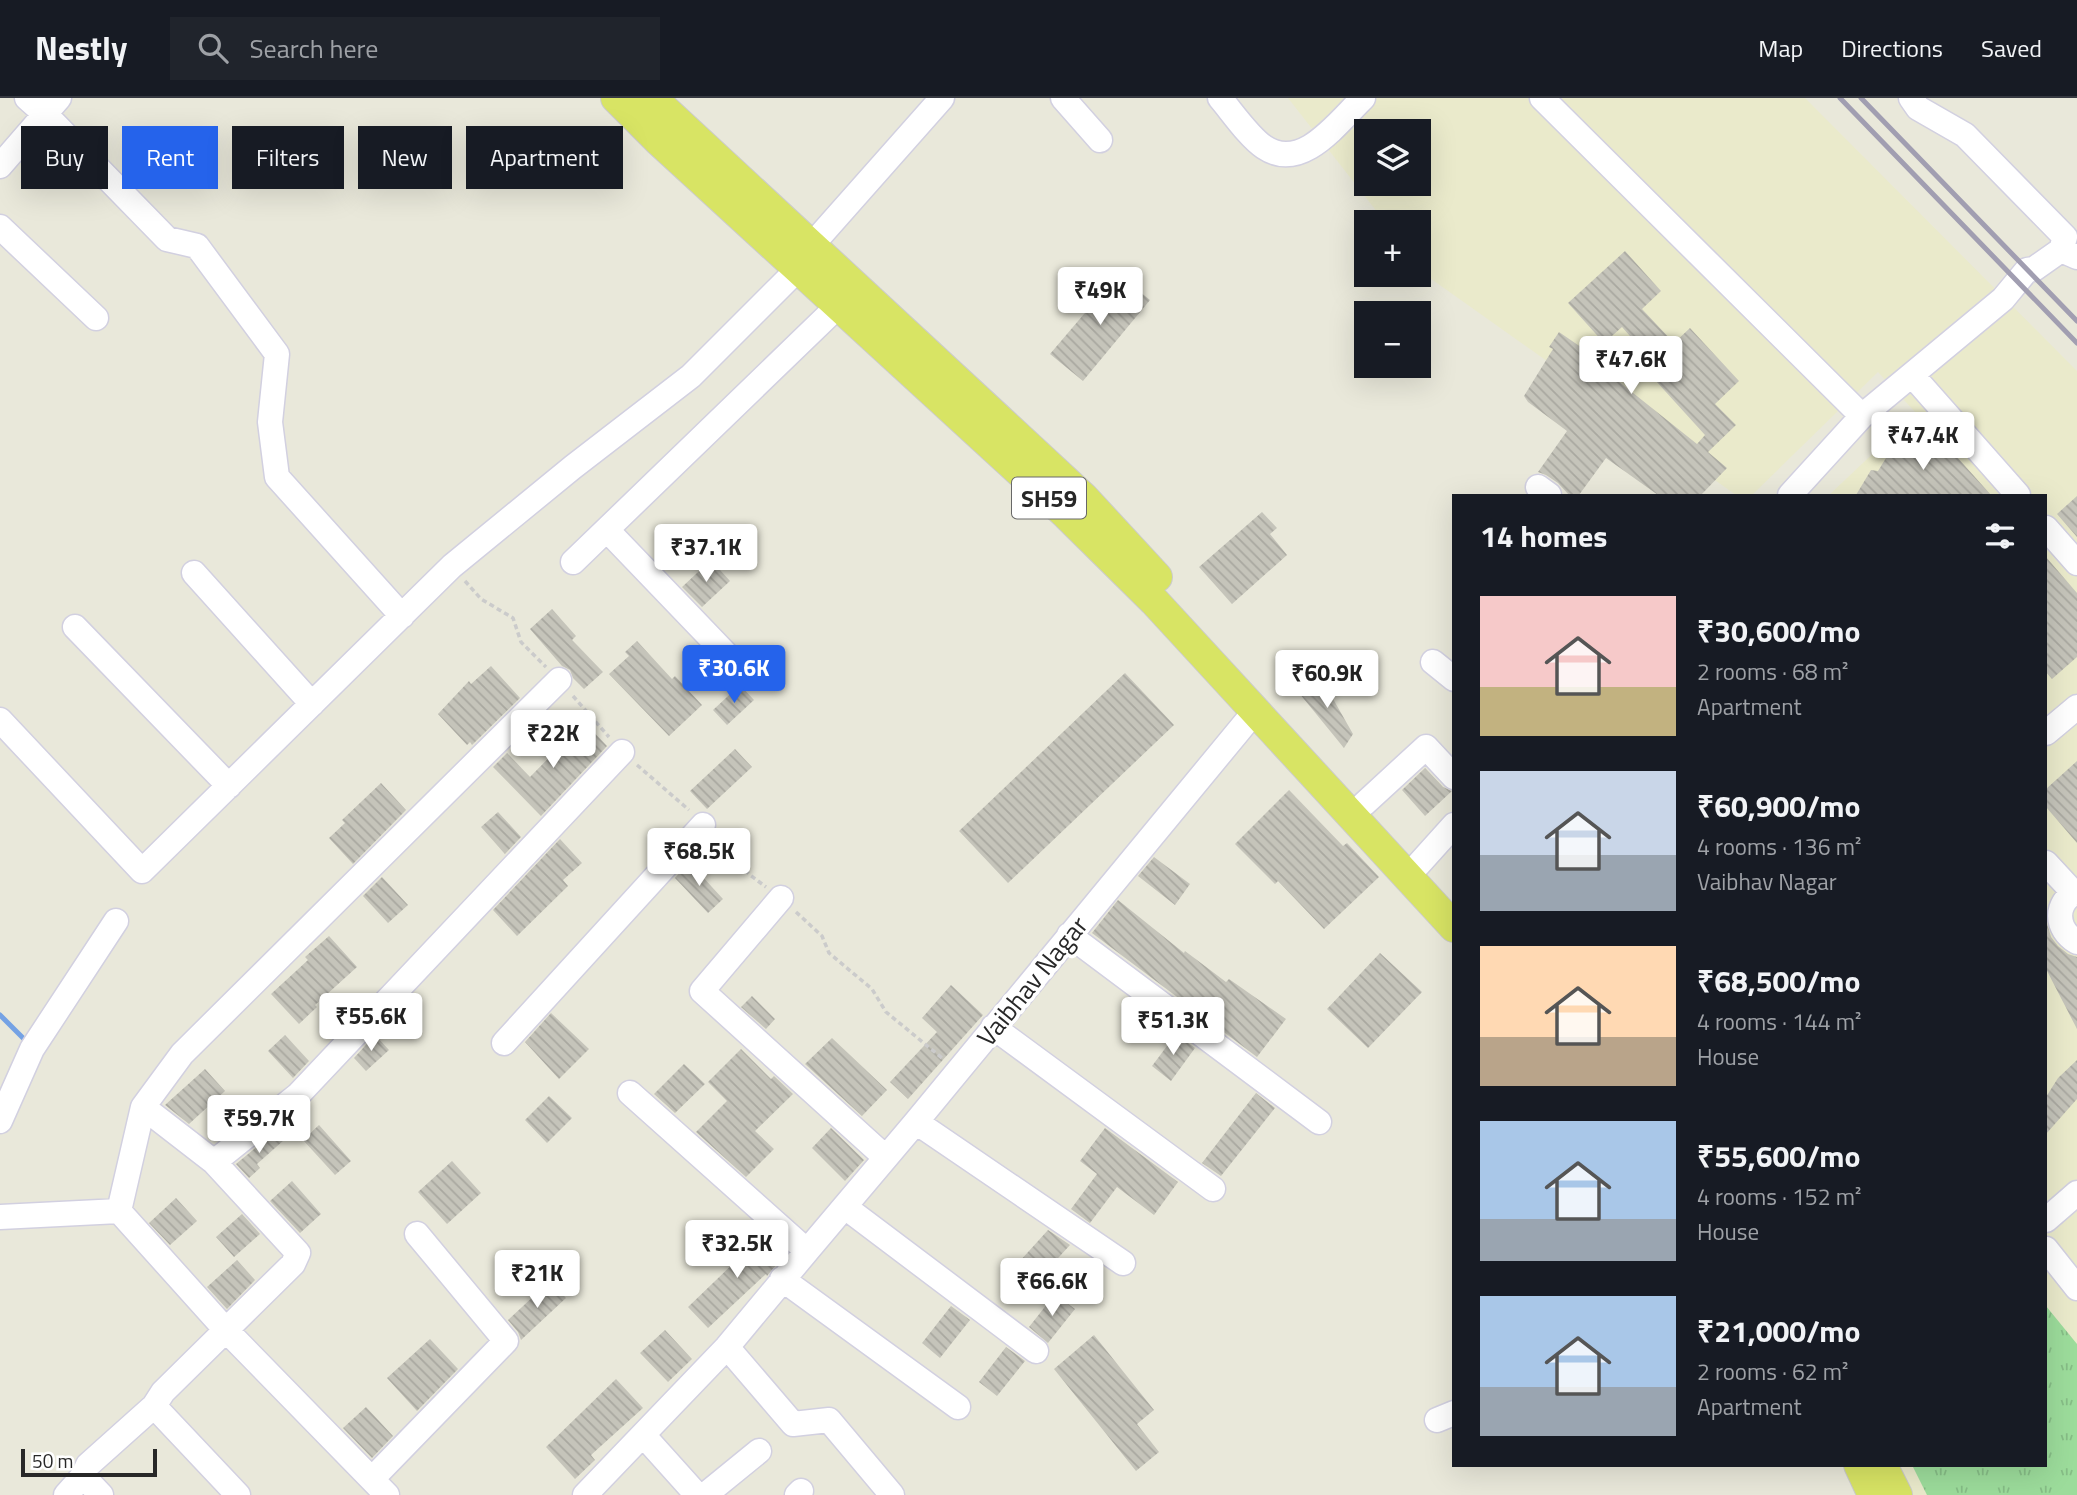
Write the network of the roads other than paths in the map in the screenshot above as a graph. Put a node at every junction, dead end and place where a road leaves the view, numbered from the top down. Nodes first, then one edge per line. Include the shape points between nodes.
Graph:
1 (615, 98) edge
2 (652, 98) edge
3 (942, 98) edge
4 (1063, 98) edge
5 (1220, 98) edge
6 (1363, 98) edge
7 (1542, 98) edge
8 (1911, 98) edge
9 (44, 103) edge
10 (1100, 140) dead end
11 (0, 166) edge
12 (0, 227) edge
13 (2069, 254) edge
14 (805, 257) junction
15 (839, 305) junction
16 (96, 318) dead end
17 (1912, 376) junction
18 (1862, 416) junction
19 (1791, 494) edge
20 (2017, 494) edge
21 (2047, 528) edge
22 (607, 530) junction
23 (573, 562) dead end
24 (2077, 563) edge
25 (194, 573) dead end
26 (402, 616) junction
27 (75, 627) dead end
28 (726, 654) dead end
29 (1433, 662) dead end
30 (1452, 677) edge
31 (559, 680) dead end
32 (312, 704) junction
33 (2077, 707) edge
34 (1256, 710) junction
35 (0, 720) edge
36 (2047, 732) edge
37 (622, 752) dead end
38 (1452, 775) edge
39 (229, 786) junction
40 (1364, 804) junction
41 (703, 825) dead end
42 (1452, 827) edge
43 (1418, 864) junction
44 (2047, 864) edge
45 (2075, 892) edge
46 (781, 898) dead end
47 (1452, 903) edge
48 (116, 921) dead end
49 (1452, 925) edge
50 (1069, 935) junction
51 (2077, 942) edge
52 (993, 1027) junction
53 (504, 1043) dead end
54 (630, 1093) dead end
55 (143, 1107) junction
56 (0, 1121) edge
57 (916, 1122) junction
58 (1319, 1122) dead end
59 (885, 1157) junction
60 (214, 1162) junction
61 (1213, 1189) dead end
62 (2077, 1193) edge
63 (845, 1207) junction
64 (118, 1211) junction
65 (0, 1217) edge
66 (2047, 1219) edge
67 (417, 1234) dead end
68 (2047, 1250) edge
69 (807, 1251) junction
70 (1123, 1263) dead end
71 (782, 1279) junction
72 (2077, 1288) edge
73 (225, 1329) junction
74 (727, 1347) junction
75 (1036, 1351) dead end
76 (154, 1406) junction
77 (958, 1407) dead end
78 (643, 1436) junction
79 (760, 1451) dead end
80 (1860, 1467) edge
81 (1883, 1467) edge
82 (83, 1476) junction
83 (376, 1488) edge
84 (66, 1495) edge
85 (101, 1495) edge
86 (238, 1495) edge
87 (585, 1495) edge
88 (697, 1495) edge
89 (705, 1495) edge
90 (892, 1495) edge
91 (1873, 1495) edge
92 (1897, 1495) edge

1 - 14 main road, SH59 via 659,141
2 - 14 main road
3 - 14 street
4 - 10 street
5 - 6 street via 1262,146 1279,155 1295,155 1312,147
7 - 18 street
8 - 13 street via 1918,108 1965,135 2065,237
9 - 11 street
9 - 26 street via 167,239 197,247 276,354 270,422 277,477
12 - 16 street
13 - 17 street via 2027,270 2003,299
14 - 15 main road, SH59
14 - 26 street via 691,376 452,566
14 - 40 main road via 1084,498 1249,673
15 - 22 street
15 - 34 main road, SH59 via 1067,515
17 - 18 street
17 - 20 street
18 - 19 street
21 - 24 street
22 - 23 street
22 - 28 street
25 - 32 street
26 - 32 street
27 - 39 street
29 - 30 street
31 - 55 street via 183,1054
32 - 39 street
33 - 36 street
34 - 49 main road, SH59
34 - 50 street, Vaibhav Nagar
35 - 39 street via 142,871
37 - 60 street via 298,1095
38 - 40 street via 1426,747
40 - 43 main road
41 - 53 street
42 - 43 street
43 - 47 main road
44 - 45 street
45 - 51 street via 2059,913 2068,936
46 - 59 street via 702,991
48 - 56 street via 32,1049
50 - 52 street, Vaibhav Nagar
50 - 58 street
52 - 57 street, Vaibhav Nagar
52 - 61 street
54 - 69 street
55 - 60 street
55 - 64 street
57 - 59 street, Vaibhav Nagar
57 - 70 street
59 - 63 street, Vaibhav Nagar
60 - 73 street via 298,1253 293,1264
62 - 66 street
63 - 69 street, Vaibhav Nagar
63 - 75 street
64 - 65 street
64 - 73 street
67 - 83 street via 506,1341
68 - 72 street
69 - 71 street, Vaibhav Nagar
71 - 74 street, Vaibhav Nagar
71 - 77 street
73 - 76 street
73 - 83 street
74 - 78 street, Vaibhav Nagar
74 - 90 street via 793,1424 829,1420
76 - 82 street via 88,1465
76 - 86 street
78 - 87 street, Vaibhav Nagar
78 - 88 street
79 - 89 street
80 - 91 main road
81 - 92 main road
82 - 84 street
82 - 85 street

